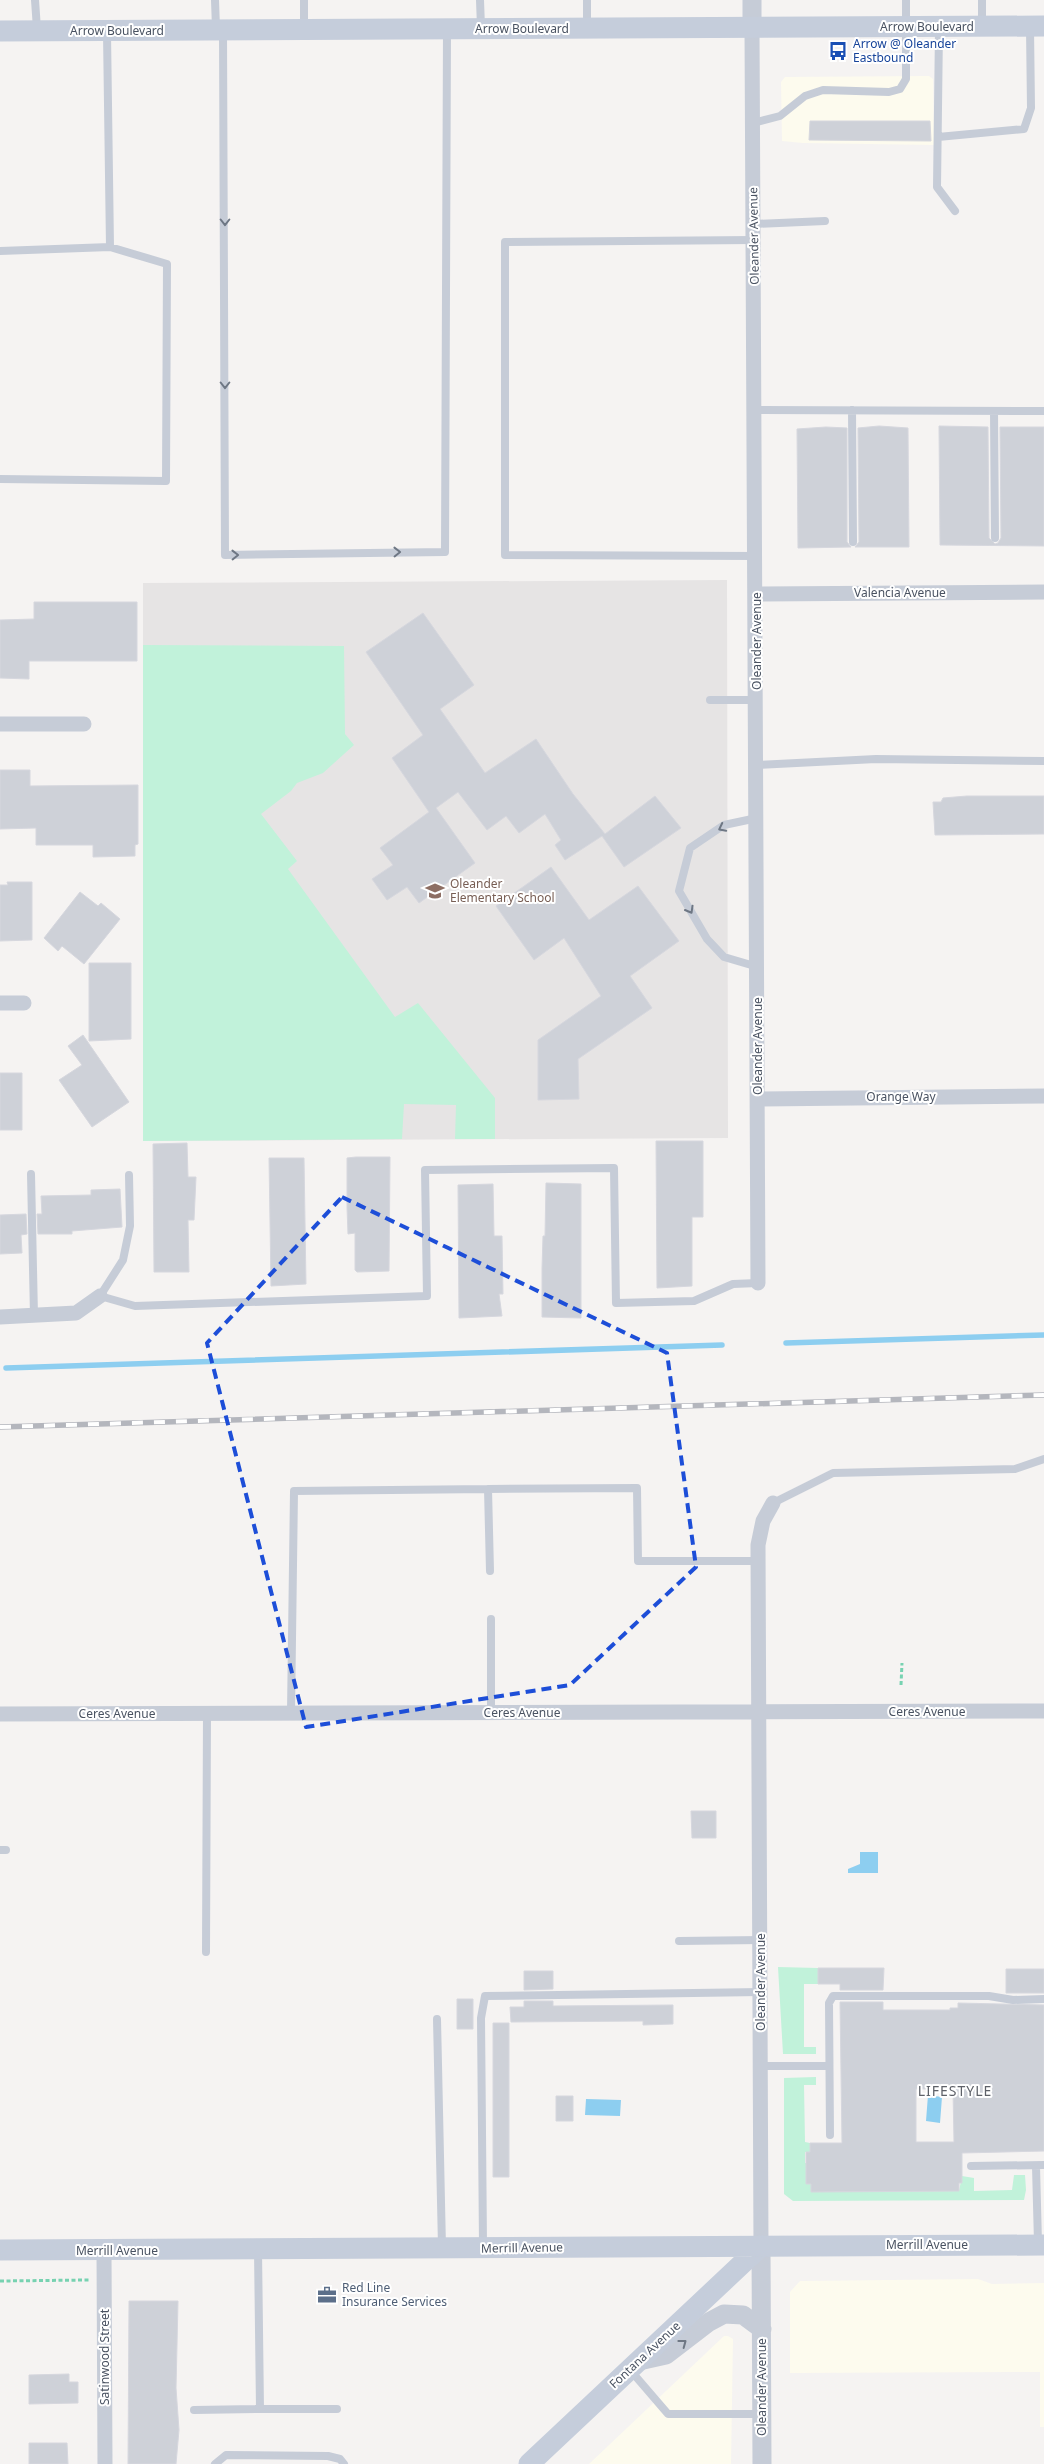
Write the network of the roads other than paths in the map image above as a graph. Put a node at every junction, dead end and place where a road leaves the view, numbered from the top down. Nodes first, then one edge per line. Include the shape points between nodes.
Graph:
1 (36, 0) edge
2 (215, 0) edge
3 (304, 0) edge
4 (480, 0) edge
5 (587, 0) edge
6 (752, 0) edge
7 (906, 0) edge
8 (982, 0) edge
9 (982, 26) junction
10 (1037, 26) edge
11 (906, 27) junction
12 (939, 27) junction
13 (752, 28) junction
14 (481, 29) junction
15 (587, 29) junction
16 (220, 30) junction
17 (304, 30) junction
18 (447, 30) junction
19 (37, 31) junction
20 (108, 31) junction
21 (0, 32) edge
22 (753, 123) junction
23 (938, 137) junction
24 (955, 211) dead end
25 (825, 222) dead end
26 (754, 224) junction
27 (754, 240) junction
28 (110, 247) junction
29 (0, 252) edge
30 (755, 410) junction
31 (852, 410) junction
32 (994, 411) junction
33 (1044, 411) edge
34 (0, 479) edge
35 (995, 538) dead end
36 (853, 542) dead end
37 (756, 556) junction
38 (1044, 592) edge
39 (756, 594) junction
40 (710, 700) dead end
41 (757, 700) junction
42 (0, 724) edge
43 (84, 724) dead end
44 (1044, 761) edge
45 (757, 765) junction
46 (757, 818) junction
47 (758, 967) junction
48 (0, 1002) edge
49 (24, 1002) dead end
50 (1044, 1096) edge
51 (758, 1098) junction
52 (31, 1174) dead end
53 (129, 1175) dead end
54 (758, 1283) joint
55 (100, 1296) junction
56 (34, 1316) junction
57 (0, 1317) edge
58 (1044, 1459) edge
59 (488, 1489) junction
60 (772, 1504) joint
61 (758, 1561) junction
62 (490, 1571) dead end
63 (491, 1619) dead end
64 (1044, 1711) edge
65 (758, 1712) junction
66 (208, 1713) junction
67 (291, 1713) junction
68 (491, 1713) junction
69 (0, 1714) edge
70 (760, 1940) junction
71 (679, 1941) dead end
72 (206, 1952) dead end
73 (761, 1992) junction
74 (1044, 1999) edge
75 (437, 2020) dead end
76 (761, 2066) junction
77 (830, 2066) junction
78 (830, 2135) dead end
79 (971, 2166) dead end
80 (1040, 2166) edge
81 (1041, 2245) edge
82 (761, 2246) junction
83 (483, 2248) junction
84 (442, 2249) junction
85 (0, 2250) edge
86 (258, 2250) junction
87 (104, 2251) junction
88 (762, 2329) junction
89 (634, 2365) junction
90 (260, 2409) junction
91 (337, 2409) dead end
92 (194, 2410) dead end
93 (762, 2414) junction
94 (105, 2464) edge
95 (215, 2464) edge
96 (344, 2464) edge
97 (529, 2464) edge
98 (762, 2464) edge

1 - 19 lane
2 - 16 lane
3 - 17 lane
4 - 14 lane
5 - 15 lane
6 - 13 street, Oleander Avenue
7 - 11 lane
8 - 9 lane
9 - 10 main road, Arrow Boulevard
9 - 12 main road, Arrow Boulevard
10 - 23 lane via 1031,108 1024,128
11 - 12 main road, Arrow Boulevard
11 - 13 main road, Arrow Boulevard
11 - 22 lane via 906,79 900,89 889,92 823,90 805,96 780,116
12 - 23 lane
13 - 15 main road, Arrow Boulevard
13 - 22 street, Oleander Avenue
14 - 15 main road, Arrow Boulevard
14 - 18 main road, Arrow Boulevard
16 - 17 main road, Arrow Boulevard
16 -> 18 lane via 225,173 225,555 445,552
16 - 20 main road, Arrow Boulevard
17 - 18 main road, Arrow Boulevard
19 - 20 main road, Arrow Boulevard
19 - 21 main road, Arrow Boulevard
20 - 28 lane
22 - 26 street, Oleander Avenue
23 - 24 lane via 937,187
25 - 26 lane
26 - 27 street, Oleander Avenue
27 - 30 street, Oleander Avenue
27 - 37 lane via 505,242 505,555
28 - 29 lane
28 - 34 lane via 167,264 166,481
30 - 31 lane
30 - 37 street, Oleander Avenue
31 - 32 lane
31 - 36 lane
32 - 33 lane
32 - 35 lane
37 - 39 street, Oleander Avenue
38 - 39 street, Valencia Avenue
39 - 41 street, Oleander Avenue
40 - 41 lane
41 - 45 street, Oleander Avenue
42 - 43 street
44 - 45 lane via 876,759
45 - 46 street, Oleander Avenue
46 - 47 street, Oleander Avenue
46 -> 47 lane via 724,825 690,848 679,892 707,939 724,957
47 - 51 street, Oleander Avenue
48 - 49 street
50 - 51 street, Orange Way
51 - 54 street, Oleander Avenue
52 - 56 lane
53 - 55 lane via 130,1226 122,1260
54 - 55 lane via 733,1284 694,1301 616,1302 614,1168 425,1170 427,1296 135,1306
55 - 56 street via 76,1313
56 - 57 street
58 - 60 lane via 1015,1468 833,1473
59 - 61 lane via 637,1488 638,1560
59 - 62 lane
59 - 67 lane via 294,1491
60 - 61 street, Oleander Avenue via 763,1521
61 - 65 street, Oleander Avenue
63 - 68 lane
64 - 65 street, Ceres Avenue
65 - 68 street, Ceres Avenue
65 - 70 street, Oleander Avenue
66 - 67 street, Ceres Avenue
66 - 69 street, Ceres Avenue
66 - 72 lane
67 - 68 street, Ceres Avenue
70 - 71 lane
70 - 73 street, Oleander Avenue
73 - 76 street, Oleander Avenue
73 - 83 lane via 485,1996 481,2018
74 - 77 lane via 833,1996 829,2003
75 - 84 lane
76 - 77 lane
76 - 82 street, Oleander Avenue
77 - 78 lane
79 - 80 lane
80 - 81 lane
81 - 82 main road, Merrill Avenue
82 - 83 main road, Merrill Avenue
82 - 88 street, Oleander Avenue
82 - 89 main road, Fontana Avenue
83 - 84 main road, Merrill Avenue
84 - 86 main road, Merrill Avenue
85 - 87 main road, Merrill Avenue
86 - 87 main road, Merrill Avenue
86 - 90 lane
87 - 94 street, Satinwood Street
89 -> 88 street via 666,2355 724,2314 743,2315
88 - 93 street, Oleander Avenue
89 - 93 lane via 668,2414
89 - 97 main road, Fontana Avenue
90 - 91 lane
90 - 92 lane
93 - 98 street, Oleander Avenue
95 - 96 lane via 226,2455 235,2455 328,2456 340,2459

